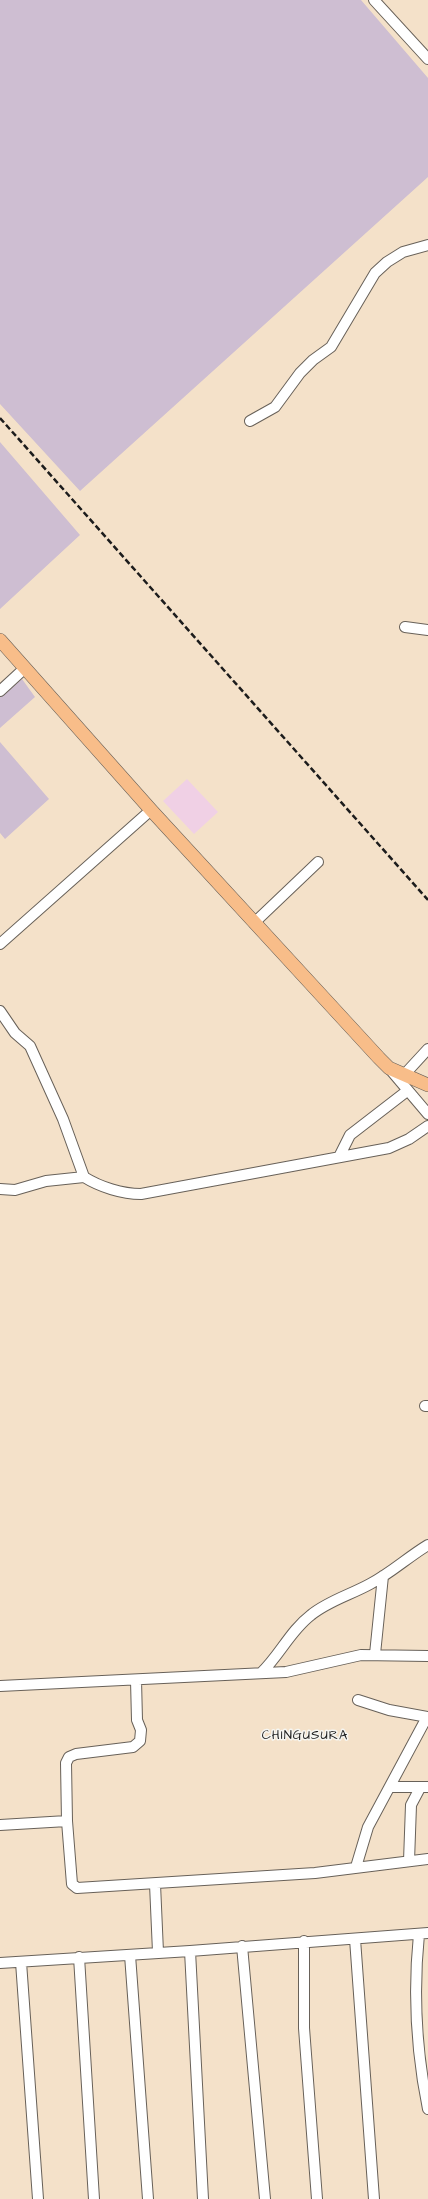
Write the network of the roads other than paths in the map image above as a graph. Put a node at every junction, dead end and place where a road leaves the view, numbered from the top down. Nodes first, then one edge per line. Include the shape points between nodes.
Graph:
1 (374, 0) edge
2 (428, 59) edge
3 (428, 245) edge
4 (250, 421) dead end
5 (405, 627) dead end
6 (428, 630) edge
7 (0, 640) edge
8 (25, 668) junction
9 (0, 691) edge
10 (151, 810) junction
11 (318, 862) dead end
12 (254, 923) junction
13 (0, 944) edge
14 (0, 1011) edge
15 (428, 1049) edge
16 (389, 1068) junction
17 (404, 1075) junction
18 (428, 1085) edge
19 (407, 1090) junction
20 (428, 1114) edge
21 (428, 1126) edge
22 (339, 1157) junction
23 (84, 1177) junction
24 (0, 1190) edge
25 (428, 1545) edge
26 (383, 1576) junction
27 (375, 1654) junction
28 (428, 1656) edge
29 (261, 1673) junction
30 (136, 1680) junction
31 (0, 1686) edge
32 (358, 1700) dead end
33 (428, 1717) edge
34 (390, 1787) junction
35 (424, 1788) edge
36 (67, 1820) junction
37 (0, 1825) edge
38 (428, 1859) edge
39 (409, 1861) junction
40 (356, 1867) junction
41 (155, 1884) junction
42 (424, 1933) edge
43 (355, 1939) junction
44 (304, 1942) junction
45 (242, 1946) junction
46 (190, 1951) junction
47 (158, 1952) junction
48 (130, 1955) junction
49 (79, 1957) junction
50 (21, 1962) junction
51 (0, 1963) edge
52 (428, 2109) edge
53 (38, 2199) edge
54 (94, 2199) edge
55 (148, 2199) edge
56 (203, 2199) edge
57 (265, 2199) edge
58 (317, 2199) edge
59 (374, 2199) edge

1 - 2 street
3 - 4 street via 403,252 375,273 331,347 300,373 275,407
5 - 6 street
7 - 8 main road
8 - 9 street
8 - 10 main road
10 - 12 main road
10 - 13 street
11 - 12 street
12 - 16 main road
14 - 23 street via 15,1033 30,1046 63,1120
15 - 17 street
16 - 17 main road
16 - 19 street
17 - 18 main road
19 - 20 street
19 - 22 street via 350,1135
21 - 22 street via 389,1148
22 - 23 street via 142,1194 106,1187
23 - 24 street via 46,1182 15,1190
25 - 26 street
26 - 27 street
26 - 29 street via 368,1586 327,1604 311,1615 293,1631 270,1665
27 - 28 street
27 - 29 street via 339,1659 298,1670
29 - 30 street
30 - 31 street
30 - 36 street via 140,1741 133,1748 68,1757
32 - 33 street via 389,1710
33 - 34 street
34 - 35 street
34 - 40 street via 368,1827
35 - 39 street via 411,1805
36 - 37 street
36 - 41 street via 74,1886 77,1888
38 - 39 street
39 - 40 street
40 - 41 street via 315,1873
41 - 47 street
42 - 43 street
42 - 52 street via 416,1966 416,2034
43 - 44 street
43 - 59 street
44 - 45 street
44 - 58 street via 304,2028
45 - 46 street
45 - 57 street
46 - 47 street
46 - 56 street
47 - 48 street
48 - 49 street
48 - 55 street
49 - 50 street
49 - 54 street
50 - 51 street
50 - 53 street

